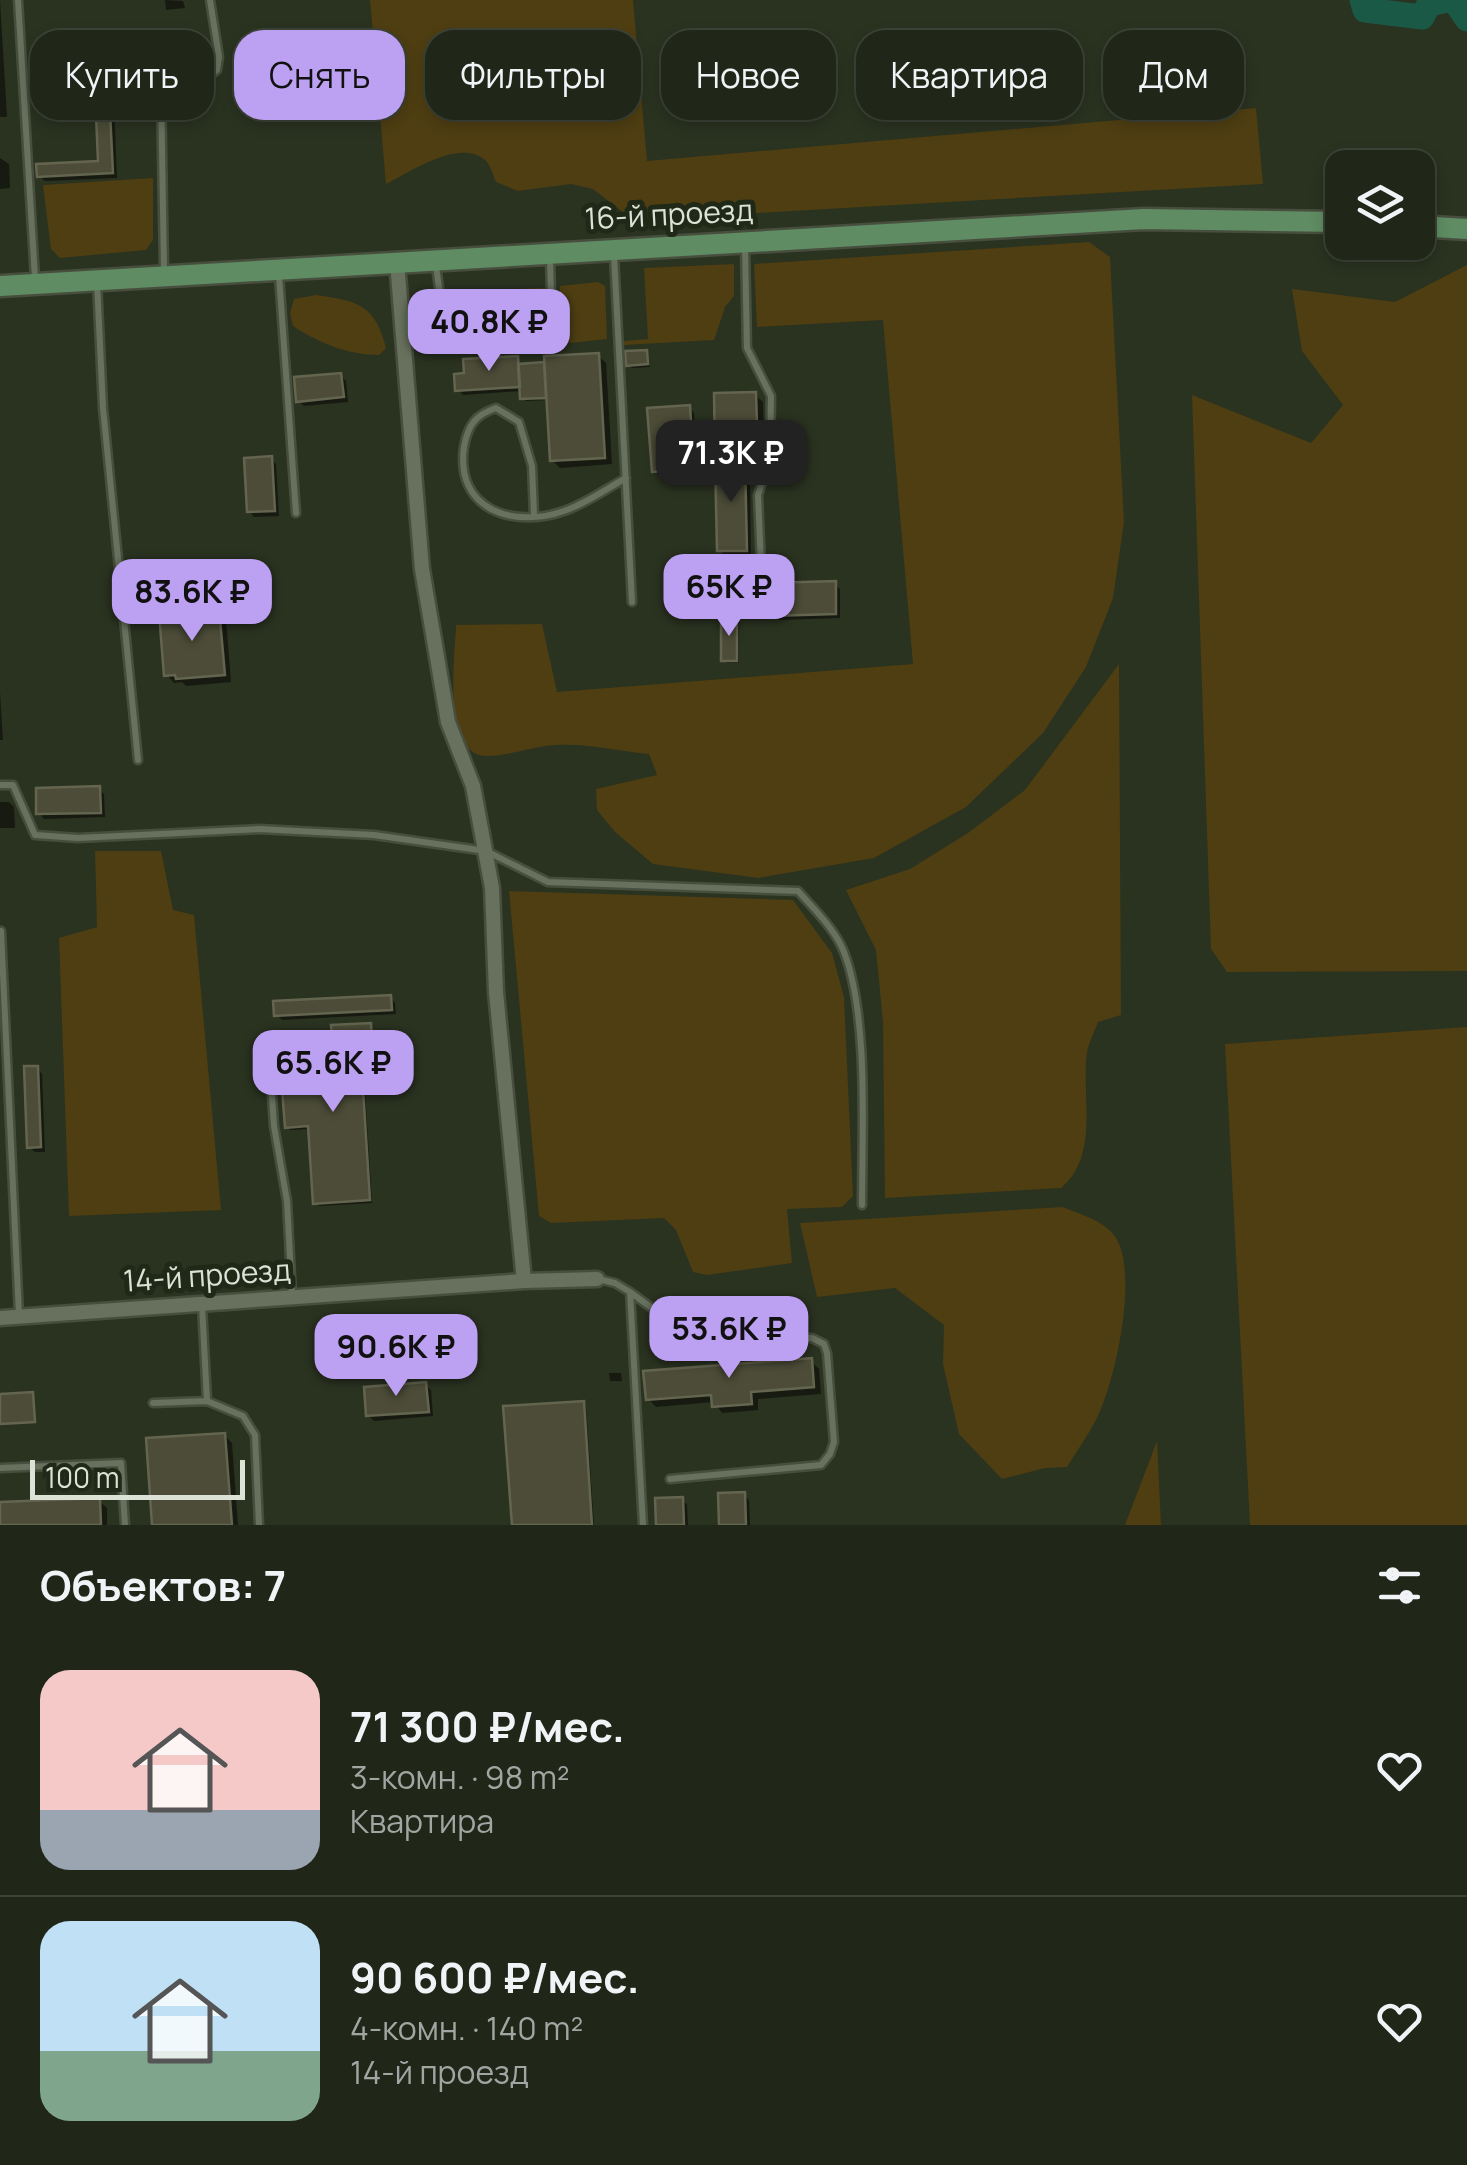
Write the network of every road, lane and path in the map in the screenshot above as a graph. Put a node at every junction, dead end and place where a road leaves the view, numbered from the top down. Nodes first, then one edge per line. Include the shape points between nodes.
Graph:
1 (18, 0) edge
2 (210, 0) edge
3 (1325, 222) edge
4 (1435, 227) edge
5 (1467, 229) edge
6 (745, 241) junction
7 (614, 248) junction
8 (550, 252) junction
9 (436, 260) junction
10 (398, 262) junction
11 (279, 269) junction
12 (164, 276) junction
13 (97, 280) junction
14 (35, 284) junction
15 (0, 286) edge
16 (626, 478) junction
17 (296, 513) dead end
18 (534, 516) junction
19 (761, 564) dead end
20 (632, 602) dead end
21 (138, 760) dead end
22 (0, 785) edge
23 (486, 851) junction
24 (1, 932) edge
25 (268, 1037) dead end
26 (862, 1205) dead end
27 (597, 1279) joint
28 (524, 1281) junction
29 (630, 1292) junction
30 (292, 1297) junction
31 (202, 1304) junction
32 (19, 1317) junction
33 (0, 1318) edge
34 (207, 1401) junction
35 (152, 1403) dead end
36 (0, 1468) edge
37 (670, 1479) dead end
38 (125, 1525) edge
39 (259, 1525) edge
40 (643, 1525) edge

1 - 14 lane
2 - 12 lane via 217,70 161,88
3 - 6 street, 16-й проезд via 1144,219
4 - 5 street
6 - 7 street, 16-й проезд
6 - 19 lane via 747,348 771,396 770,460 758,495
7 - 8 street, 16-й проезд
7 - 16 lane
8 - 9 street, 16-й проезд
8 - 9 lane via 552,327 539,343 454,340 442,310
9 - 10 street, 16-й проезд
10 - 11 street, 16-й проезд
10 - 23 street via 422,569 448,722 473,786
11 - 12 street, 16-й проезд
11 - 17 lane
12 - 13 street, 16-й проезд
13 - 14 street, 16-й проезд
13 - 21 lane
14 - 15 street, 16-й проезд
16 - 18 lane via 565,510
16 - 20 lane
18 - 18 lane via 490,510 465,484 467,431 480,413 496,408 519,422 532,466
22 - 23 lane via 12,785 35,836 259,829 374,835
23 - 26 lane via 548,882 798,891 844,951 852,988 861,1069
23 - 28 street
24 - 32 lane
25 - 30 lane
27 - 28 street, 14-й проезд
27 - 29 lane
28 - 30 street, 14-й проезд
29 - 37 lane via 686,1334 812,1338 827,1354 834,1442 821,1465
29 - 40 lane
30 - 31 street, 14-й проезд
31 - 32 street, 14-й проезд
31 - 34 lane
32 - 33 street, 14-й проезд
34 - 35 lane
34 - 39 lane via 243,1416 255,1435
36 - 38 lane via 121,1464

